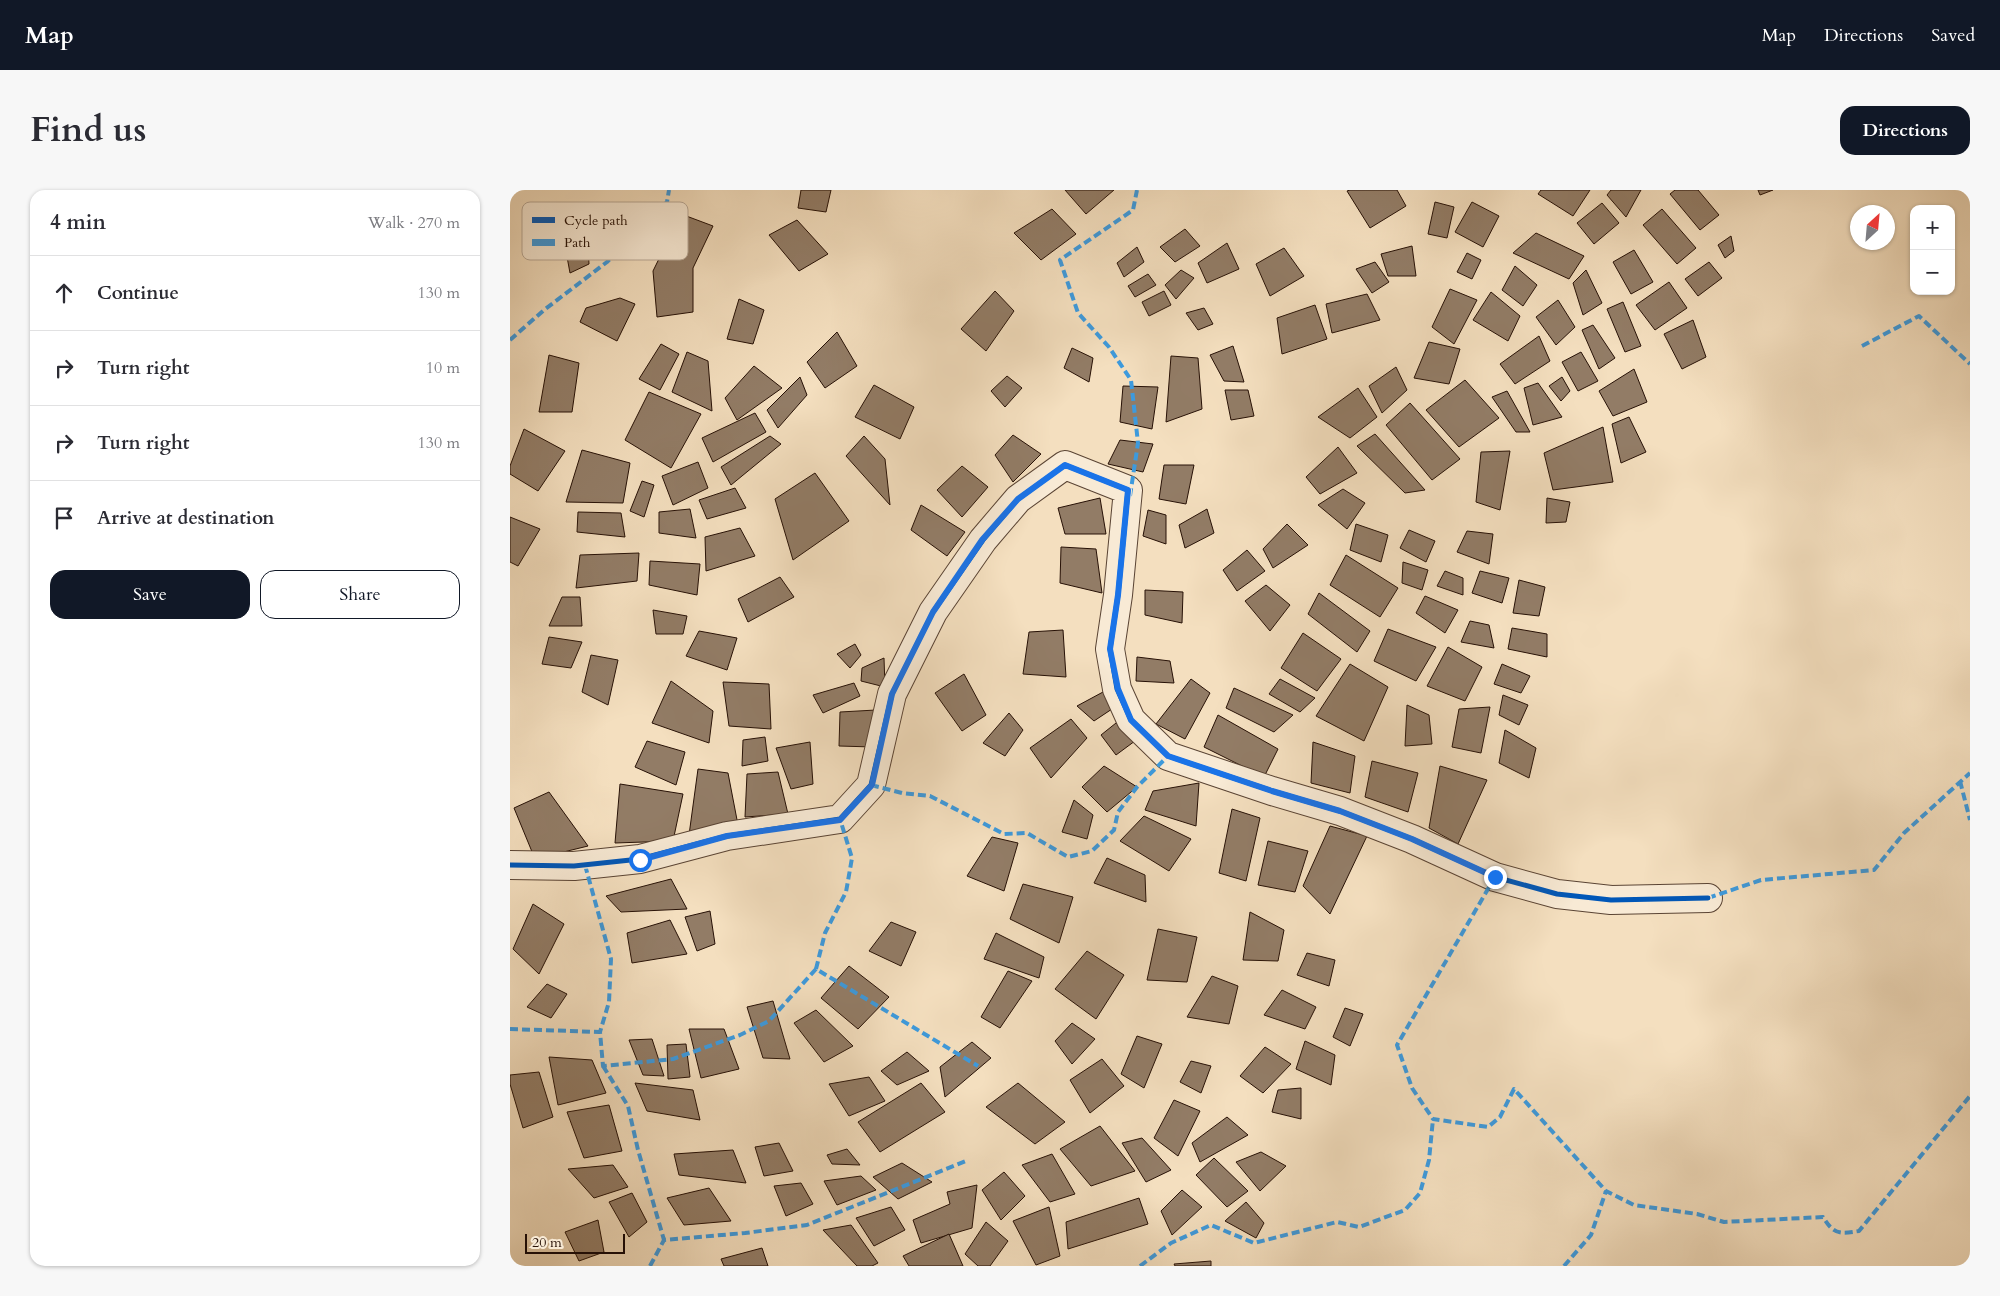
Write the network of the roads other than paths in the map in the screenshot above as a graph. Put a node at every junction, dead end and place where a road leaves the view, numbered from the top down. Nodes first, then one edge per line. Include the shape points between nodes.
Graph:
1 (510, 865) edge
2 (1708, 898) dead end

1 - 2 street via 574,866 640,860 727,836 840,820 872,785 892,694 933,612 982,540 1018,499 1065,465 1128,490 1110,649 1118,689 1131,720 1168,756 1340,811 1495,877 1557,894 1610,900

